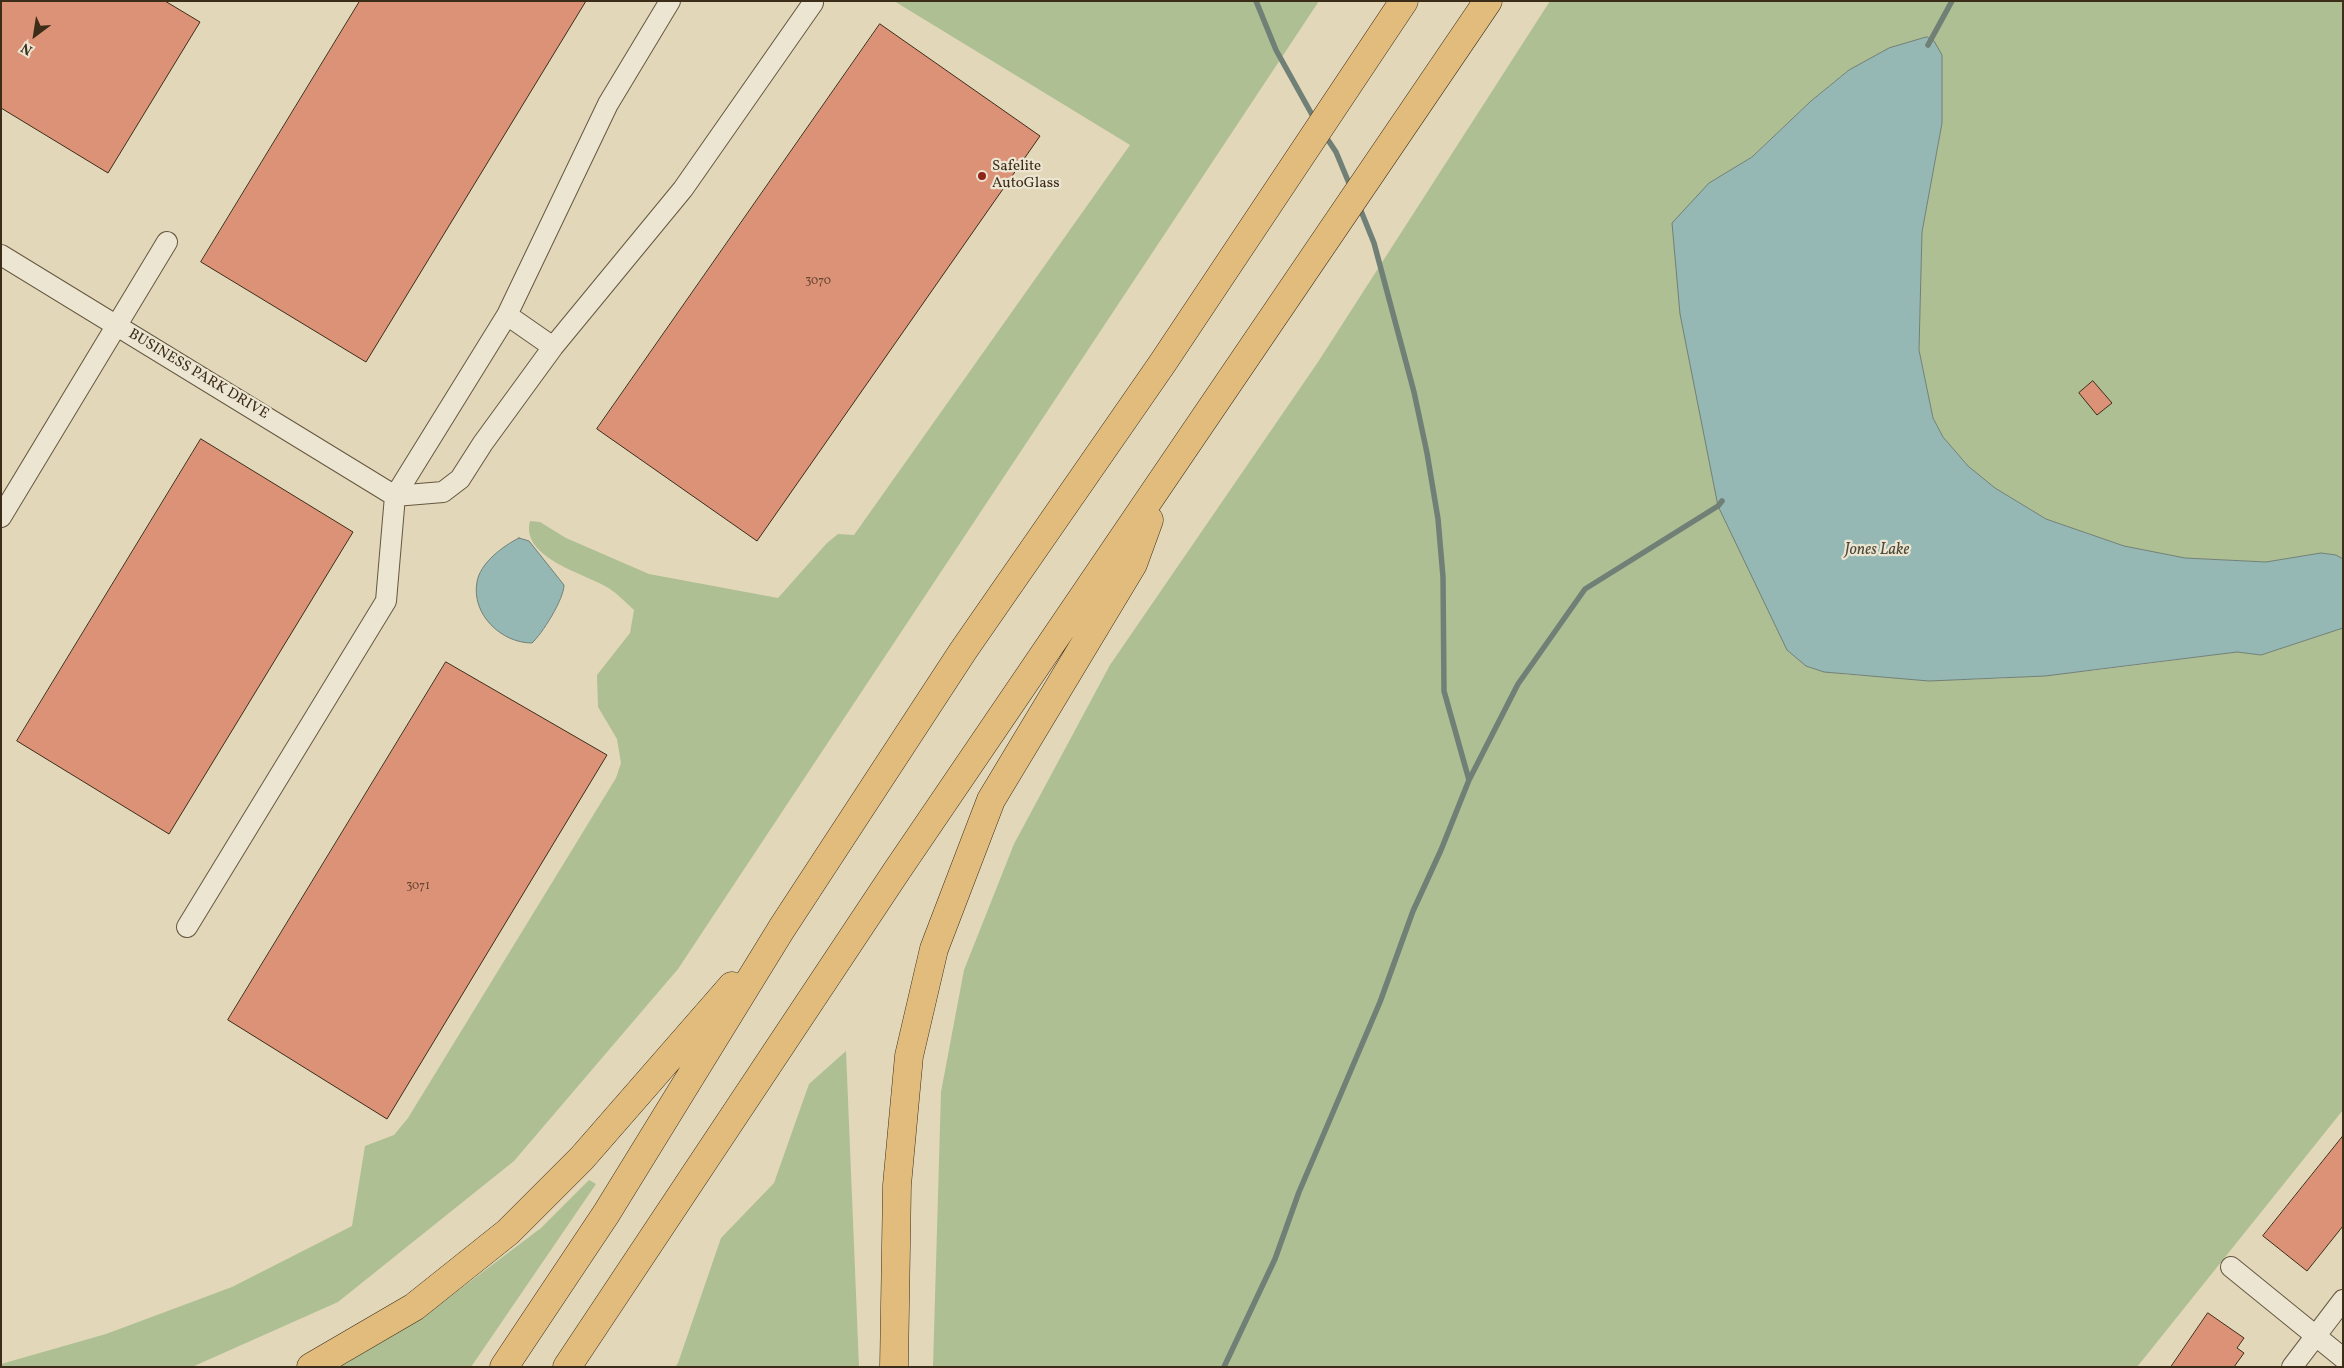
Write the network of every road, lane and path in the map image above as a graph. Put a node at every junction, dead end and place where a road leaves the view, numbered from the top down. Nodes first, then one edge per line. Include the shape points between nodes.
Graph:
1 (670, 1) edge
2 (1404, 1) edge
3 (1488, 1) edge
4 (813, 3) dead end
5 (167, 242) dead end
6 (1, 255) edge
7 (506, 315) junction
8 (117, 326) junction
9 (553, 347) junction
10 (1164, 481) junction
11 (395, 496) junction
12 (1, 517) edge
13 (187, 927) dead end
14 (782, 928) junction
15 (2231, 1267) dead end
16 (2343, 1300) edge
17 (2316, 1334) junction
18 (2343, 1358) edge
19 (312, 1367) edge
20 (504, 1367) edge
21 (567, 1367) edge
22 (894, 1367) edge
23 (2292, 1367) edge

1 - 7 street via 608,104
2 - 14 highway via 1162,364 963,651
3 - 10 highway
4 - 9 street via 683,189
5 - 8 street
6 - 8 street, BUSINESS PARK DRIVE
7 - 9 street
7 - 11 street
8 - 11 street, BUSINESS PARK DRIVE
8 - 12 street
9 - 11 street via 460,479 443,492
10 - 21 highway via 896,872
10 - 22 highway via 1133,564 991,800 934,949 909,1056 905,1096 897,1185
11 - 13 street via 386,600
14 - 19 highway via 582,1158 508,1232 414,1307
14 - 20 highway via 606,1214
15 - 17 street
16 - 17 street
17 - 18 street
17 - 23 street

